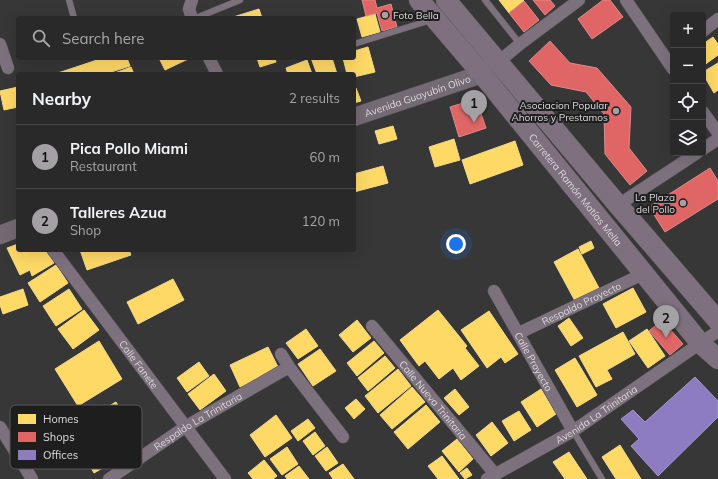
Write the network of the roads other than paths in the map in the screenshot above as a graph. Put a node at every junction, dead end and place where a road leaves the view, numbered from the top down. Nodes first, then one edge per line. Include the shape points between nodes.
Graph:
1 (69, 0) edge
2 (192, 0) edge
3 (240, 0) edge
4 (419, 0) edge
5 (446, 0) edge
6 (485, 0) edge
7 (579, 0) edge
8 (626, 0) edge
9 (73, 16) edge
10 (191, 16) edge
11 (201, 16) edge
12 (434, 19) junction
13 (718, 20) edge
14 (706, 28) edge
15 (356, 43) edge
16 (0, 44) edge
17 (520, 44) junction
18 (669, 55) edge
19 (210, 60) edge
20 (8, 68) dead end
21 (490, 69) junction
22 (216, 72) edge
23 (356, 116) edge
24 (706, 116) edge
25 (718, 133) edge
26 (718, 139) edge
27 (706, 147) edge
28 (693, 156) edge
29 (618, 206) junction
30 (16, 229) edge
31 (0, 235) edge
32 (54, 252) edge
33 (645, 273) junction
34 (494, 291) dead end
35 (718, 321) edge
36 (372, 326) dead end
37 (718, 331) edge
38 (519, 333) junction
39 (702, 344) junction
40 (281, 354) dead end
41 (718, 359) edge
42 (289, 367) junction
43 (0, 427) edge
44 (185, 427) junction
45 (573, 431) junction
46 (343, 437) dead end
47 (10, 443) edge
48 (142, 456) edge
49 (26, 469) edge
50 (124, 469) edge
51 (491, 476) edge
52 (32, 479) edge
53 (109, 479) edge
54 (225, 479) edge
55 (602, 479) edge

1 - 9 lane
2 - 10 street via 189,9
3 - 11 lane
4 - 12 main road, Carretera Ramón Matías Mella
5 - 21 main road, Carretera Ramón Matías Mella
6 - 17 lane
7 - 17 street
8 - 18 street
12 - 15 lane
12 - 21 main road, Carretera Ramón Matías Mella
13 - 14 street
16 - 20 street
17 - 21 street
19 - 22 street
21 - 23 main road, Avenida Guayubín Olivo
21 - 29 main road, Carretera Ramón Matías Mella
21 - 33 main road, Carretera Ramón Matías Mella
24 - 25 street
26 - 27 street
28 - 29 street
29 - 35 main road, Carretera Ramón Matías Mella
30 - 31 main road
32 - 44 street, Calle Fanete
33 - 38 street, Respaldo Proyecto
33 - 39 main road, Carretera Ramón Matías Mella
34 - 38 street, Calle Proyecto
36 - 51 street, Calle Nueva Trinitaria
37 - 39 street, Avenida La Trinitaria
38 - 45 street, Calle Proyecto
39 - 41 main road, Carretera Ramón Matías Mella
39 - 45 street, Avenida La Trinitaria
40 - 42 street
42 - 44 street, Respaldo La Trinitaria
42 - 46 street
43 - 47 street
44 - 48 street, Respaldo La Trinitaria
44 - 54 street, Calle Fanete
45 - 51 street, Avenida La Trinitaria
45 - 55 lane
49 - 52 street
50 - 53 street, Respaldo La Trinitaria

